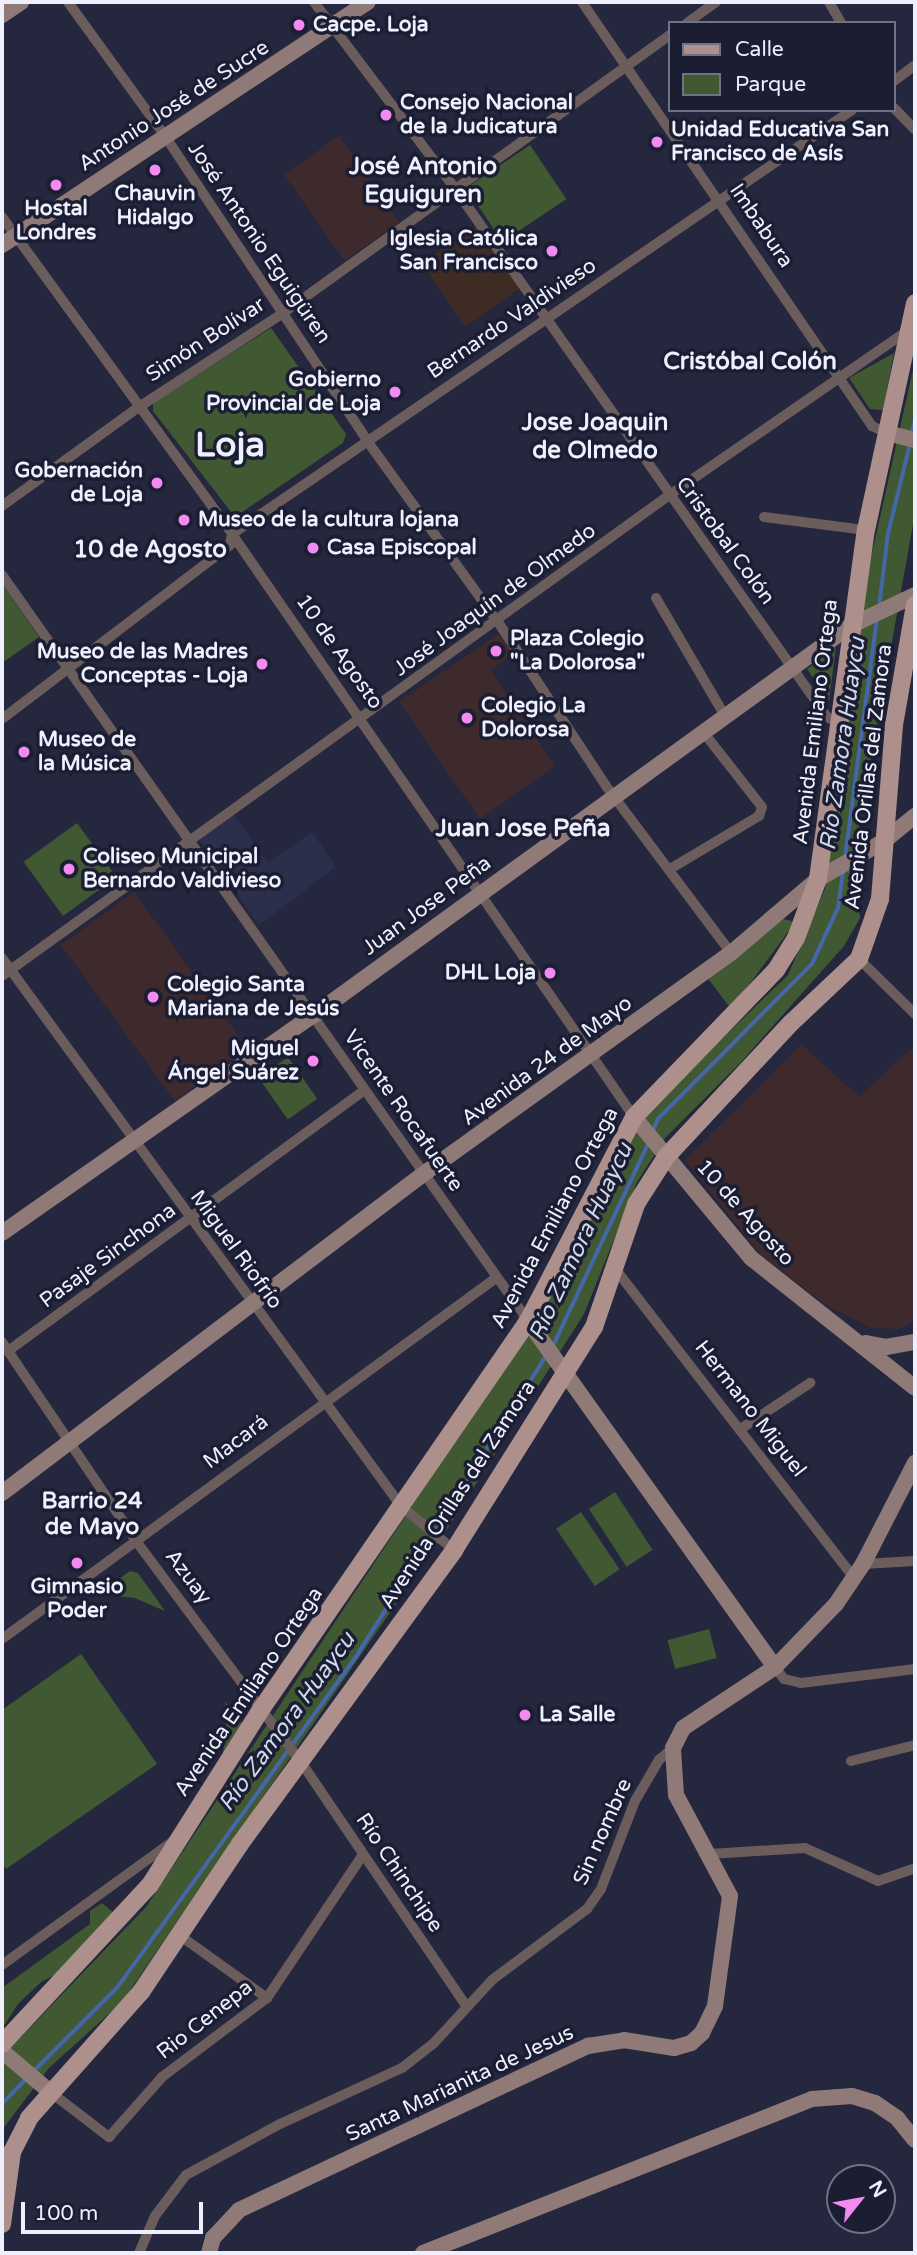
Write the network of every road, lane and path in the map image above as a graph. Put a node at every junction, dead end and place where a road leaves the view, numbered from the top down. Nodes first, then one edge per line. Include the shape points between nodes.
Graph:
1 (21, 2) edge
2 (68, 2) edge
3 (314, 2) edge
4 (368, 2) edge
5 (582, 2) edge
6 (716, 2) edge
7 (830, 2) edge
8 (2, 15) edge
9 (690, 21) edge
10 (840, 21) edge
11 (332, 29) junction
12 (668, 36) edge
13 (628, 65) junction
14 (915, 65) edge
15 (896, 79) edge
16 (896, 110) edge
17 (849, 112) edge
18 (915, 130) edge
19 (164, 136) junction
20 (456, 190) junction
21 (721, 202) junction
22 (2, 217) edge
23 (9, 240) edge
24 (915, 303) edge
25 (283, 313) junction
26 (546, 318) junction
27 (909, 330) junction
28 (839, 378) junction
29 (139, 407) junction
30 (887, 433) junction
31 (915, 440) edge
32 (368, 442) junction
33 (668, 496) junction
34 (2, 506) edge
35 (764, 517) dead end
36 (866, 530) junction
37 (232, 534) junction
38 (2, 575) edge
39 (656, 598) dead end
40 (912, 600) edge
41 (498, 622) junction
42 (856, 623) junction
43 (70, 670) junction
44 (793, 670) junction
45 (725, 716) junction
46 (2, 719) edge
47 (362, 721) junction
48 (839, 723) junction
49 (704, 733) junction
50 (615, 793) junction
51 (915, 817) edge
52 (191, 841) junction
53 (884, 841) junction
54 (670, 869) junction
55 (818, 879) junction
56 (482, 892) junction
57 (731, 953) junction
58 (2, 958) edge
59 (859, 959) junction
60 (6, 973) edge
61 (915, 1014) edge
62 (311, 1017) junction
63 (591, 1056) junction
64 (364, 1090) junction
65 (634, 1117) junction
66 (132, 1138) junction
67 (666, 1157) junction
68 (422, 1175) junction
69 (191, 1220) junction
70 (2, 1233) edge
71 (613, 1266) junction
72 (496, 1278) junction
73 (251, 1303) junction
74 (528, 1321) junction
75 (863, 1342) junction
76 (915, 1342) edge
77 (5, 1347) edge
78 (564, 1375) junction
79 (810, 1383) dead end
80 (915, 1388) edge
81 (323, 1402) junction
82 (742, 1428) junction
83 (68, 1440) junction
84 (915, 1463) edge
85 (2, 1493) edge
86 (404, 1510) junction
87 (136, 1541) junction
88 (450, 1547) junction
89 (915, 1561) edge
90 (859, 1571) junction
91 (2, 1639) edge
92 (775, 1667) junction
93 (915, 1669) edge
94 (265, 1712) junction
95 (915, 1745) edge
96 (673, 1748) junction
97 (298, 1756) junction
98 (851, 1761) dead end
99 (181, 1835) junction
100 (710, 1854) junction
101 (362, 1856) junction
102 (915, 1868) edge
103 (181, 1937) junction
104 (2, 1965) edge
105 (267, 1998) junction
106 (466, 2006) junction
107 (4, 2051) edge
108 (45, 2087) junction
109 (915, 2140) edge
110 (2, 2224) edge
111 (138, 2253) edge
112 (209, 2253) edge
113 (423, 2253) edge

1 - 8 street
2 - 19 street, José Antonio Eguigüren
3 - 11 street, Cristobal Colón
4 - 11 street, Antonio José de Sucre
5 - 13 street, Imbabura
6 - 9 street
7 - 10 street
11 - 19 street, Antonio José de Sucre
11 - 20 street, Cristobal Colón
12 - 13 street, Simón Bolívar
13 - 20 street, Simón Bolívar
13 - 21 street, Imbabura
14 - 15 street
16 - 18 street
17 - 21 street, Bernardo Valdivieso
19 - 23 street, Antonio José de Sucre
19 - 25 street, José Antonio Eguigüren
20 - 25 street, Simón Bolívar
20 - 26 street, Cristobal Colón
21 - 26 street, Bernardo Valdivieso
21 - 28 street, Imbabura
22 - 23 street, 10 de Agosto
23 - 29 street, 10 de Agosto
24 - 27 main road, Avenida Emiliano Ortega
25 - 29 street, Simón Bolívar
25 - 32 street, José Antonio Eguigüren
26 - 32 street, Bernardo Valdivieso
26 - 33 street, Cristobal Colón
27 - 28 street, José Joaquín de Olmedo
27 - 30 main road, Avenida Emiliano Ortega
28 - 30 street, Imbabura via 872,426
28 - 33 street, José Joaquín de Olmedo
29 - 34 street, Simón Bolívar
29 - 37 street, 10 de Agosto
30 - 31 street
30 - 36 main road, Avenida Emiliano Ortega
32 - 37 street, Bernardo Valdivieso
32 - 41 street, José Antonio Eguigüren
33 - 41 street, José Joaquín de Olmedo
33 - 44 street, Cristobal Colón
35 - 36 street
36 - 42 main road, Avenida Emiliano Ortega
37 - 43 street, Bernardo Valdivieso via 230,545
37 - 47 street, 10 de Agosto
38 - 43 street, Vicente Rocafuerte
39 - 45 street
40 - 42 street, Juan Jose Peña
40 - 53 main road, Avenida Orillas del Zamora
41 - 47 street, José Joaquín de Olmedo
41 - 50 street, José Antonio Eguigüren
42 - 44 street, Juan Jose Peña
42 - 48 main road, Avenida Emiliano Ortega
43 - 46 street, Bernardo Valdivieso
43 - 52 street, Vicente Rocafuerte
44 - 45 street, Juan Jose Peña
44 - 48 street, Cristobal Colón via 827,717
45 - 49 street, Juan Jose Peña
47 - 52 street, José Joaquín de Olmedo
47 - 56 street, 10 de Agosto
48 - 55 main road, Avenida Emiliano Ortega
49 - 50 street, Juan Jose Peña
49 - 54 street via 762,807 759,816
50 - 54 street, José Antonio Eguigüren
50 - 56 street, Juan Jose Peña
51 - 53 street, Avenida 24 de Mayo
52 - 60 street, José Joaquín de Olmedo
52 - 62 street, Vicente Rocafuerte
53 - 55 street, Avenida 24 de Mayo
53 - 59 main road, Avenida Orillas del Zamora via 880,899
54 - 57 street, José Antonio Eguigüren
55 - 57 street, Avenida 24 de Mayo
55 - 65 main road, Avenida Emiliano Ortega via 801,929 776,970
56 - 62 street, Juan Jose Peña
56 - 63 street, 10 de Agosto
57 - 63 street, Avenida 24 de Mayo
58 - 60 street, Miguel Riofrío
59 - 61 street
59 - 67 main road, Avenida Orillas del Zamora via 791,1023
60 - 66 street, Miguel Riofrío
62 - 64 street, Vicente Rocafuerte
62 - 66 street, Juan Jose Peña
63 - 65 street, 10 de Agosto
63 - 68 street, Avenida 24 de Mayo
64 - 68 street, Vicente Rocafuerte
64 - 69 street, Pasaje Sinchona
65 - 67 street, 10 de Agosto
65 - 74 main road, Avenida Emiliano Ortega
66 - 69 street, Miguel Riofrío
66 - 70 street, Juan Jose Peña
67 - 71 main road, Avenida Orillas del Zamora via 636,1204
67 - 75 street, 10 de Agosto via 759,1265
68 - 72 street, Vicente Rocafuerte
68 - 73 street, Avenida 24 de Mayo
69 - 73 street, Miguel Riofrío
69 - 77 street, Pasaje Sinchona
71 - 78 main road, Avenida Orillas del Zamora via 594,1327
71 - 82 street, Hermano Miguel
72 - 74 street, Vicente Rocafuerte
72 - 81 street, Macará
73 - 81 street, Miguel Riofrío
73 - 83 street, Avenida 24 de Mayo
74 - 78 street, Vicente Rocafuerte
74 - 86 main road, Avenida Emiliano Ortega
75 - 76 street, 10 de Agosto via 886,1347
75 - 80 street, 10 de Agosto
77 - 83 street, Azuay
78 - 88 main road, Avenida Orillas del Zamora
78 - 92 street, Vicente Rocafuerte
79 - 82 street
81 - 86 street, Miguel Riofrío
81 - 87 street, Macará
82 - 90 street, Hermano Miguel
83 - 85 street, Avenida 24 de Mayo
83 - 87 street, Azuay
84 - 90 street
86 - 88 street, Miguel Riofrío
86 - 94 main road, Avenida Emiliano Ortega
87 - 91 street, Macará
87 - 94 street, Azuay
88 - 97 main road, Avenida Orillas del Zamora
89 - 90 street
90 - 92 street via 836,1604
92 - 93 street via 784,1679 801,1683
92 - 96 street via 683,1728
94 - 97 street, Azuay
94 - 99 main road, Avenida Emiliano Ortega
95 - 98 street
96 - 100 street, Santa Marianita de Jesus via 676,1795
96 - 106 street, Sin nombre via 659,1760 624,1822 594,1901
97 - 101 street, Río Chinchipe
97 - 103 main road, Avenida Orillas del Zamora
99 - 104 street, Avenida Emiliano Ortega
99 - 107 main road, Avenida Emiliano Ortega via 150,1885
100 - 102 street via 805,1848 878,1881
100 - 112 street, Santa Marianita de Jesus via 730,1896 715,2006 702,2033 691,2043 674,2048 624,2040 588,2046 239,2210 213,2238
101 - 105 street, Rio Cenepa
101 - 106 street, Río Chinchipe
103 - 105 street
103 - 108 main road, Avenida Orillas del Zamora via 141,1992
105 - 108 street, Rio Cenepa via 162,2077 109,2137
106 - 111 street, Sin nombre via 420,2056 186,2175 155,2216
107 - 108 street
108 - 110 main road, Avenida Orillas del Zamora via 12,2152
109 - 113 street via 897,2118 875,2103 852,2095 812,2099

